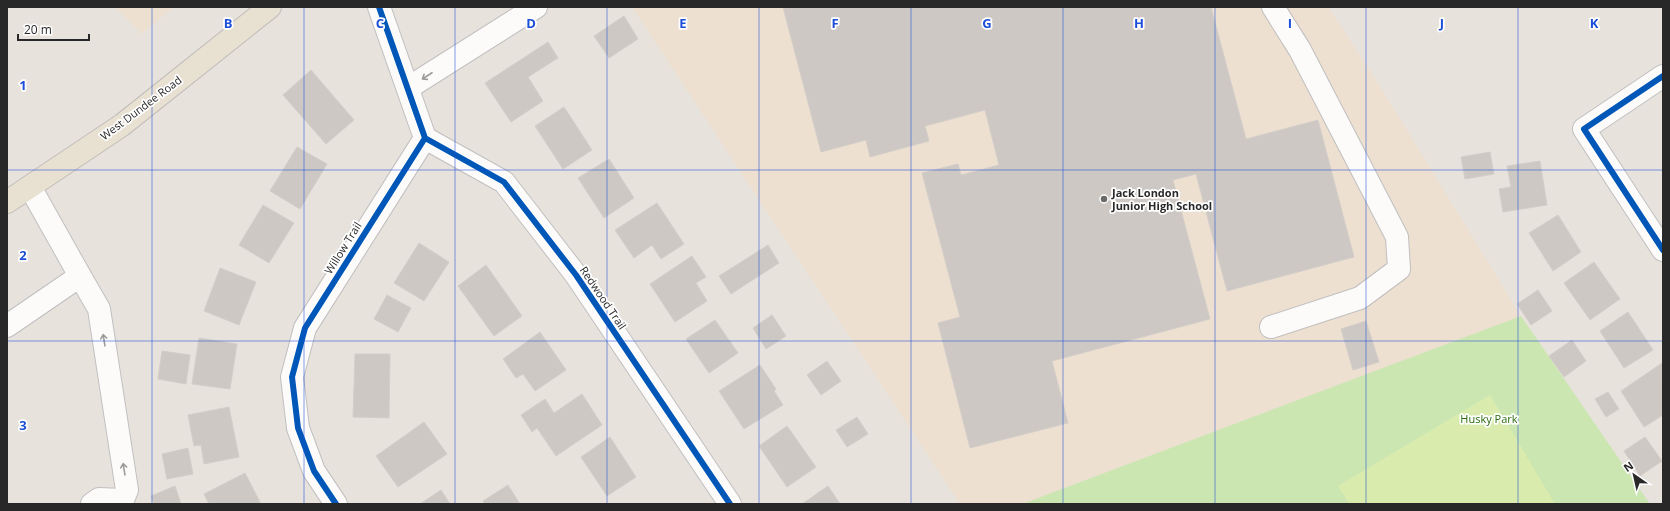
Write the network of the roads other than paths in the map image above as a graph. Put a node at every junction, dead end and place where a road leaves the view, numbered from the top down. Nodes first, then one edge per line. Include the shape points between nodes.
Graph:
1 (270, 7) edge
2 (379, 7) edge
3 (536, 7) edge
4 (1272, 7) edge
5 (1663, 76) edge
6 (408, 88) junction
7 (425, 138) junction
8 (30, 187) junction
9 (7, 202) edge
10 (1663, 250) edge
11 (80, 276) junction
12 (7, 326) edge
13 (1271, 327) dead end
14 (120, 502) edge
15 (92, 504) edge
16 (336, 504) edge
17 (730, 504) edge

1 - 8 main road, West Dundee Road via 122,125
2 - 6 street
3 -> 6 street
4 - 13 street via 1300,50 1398,237 1399,269 1360,298
5 - 10 street via 1584,129
6 - 7 street
7 - 16 street, Willow Trail via 305,328 292,377 298,428 314,471
7 - 17 street, Redwood Trail via 504,182 576,275
8 - 9 main road, West Dundee Road
8 - 11 street
11 - 12 street
14 -> 11 street via 127,490 99,309
14 - 15 street via 100,499

